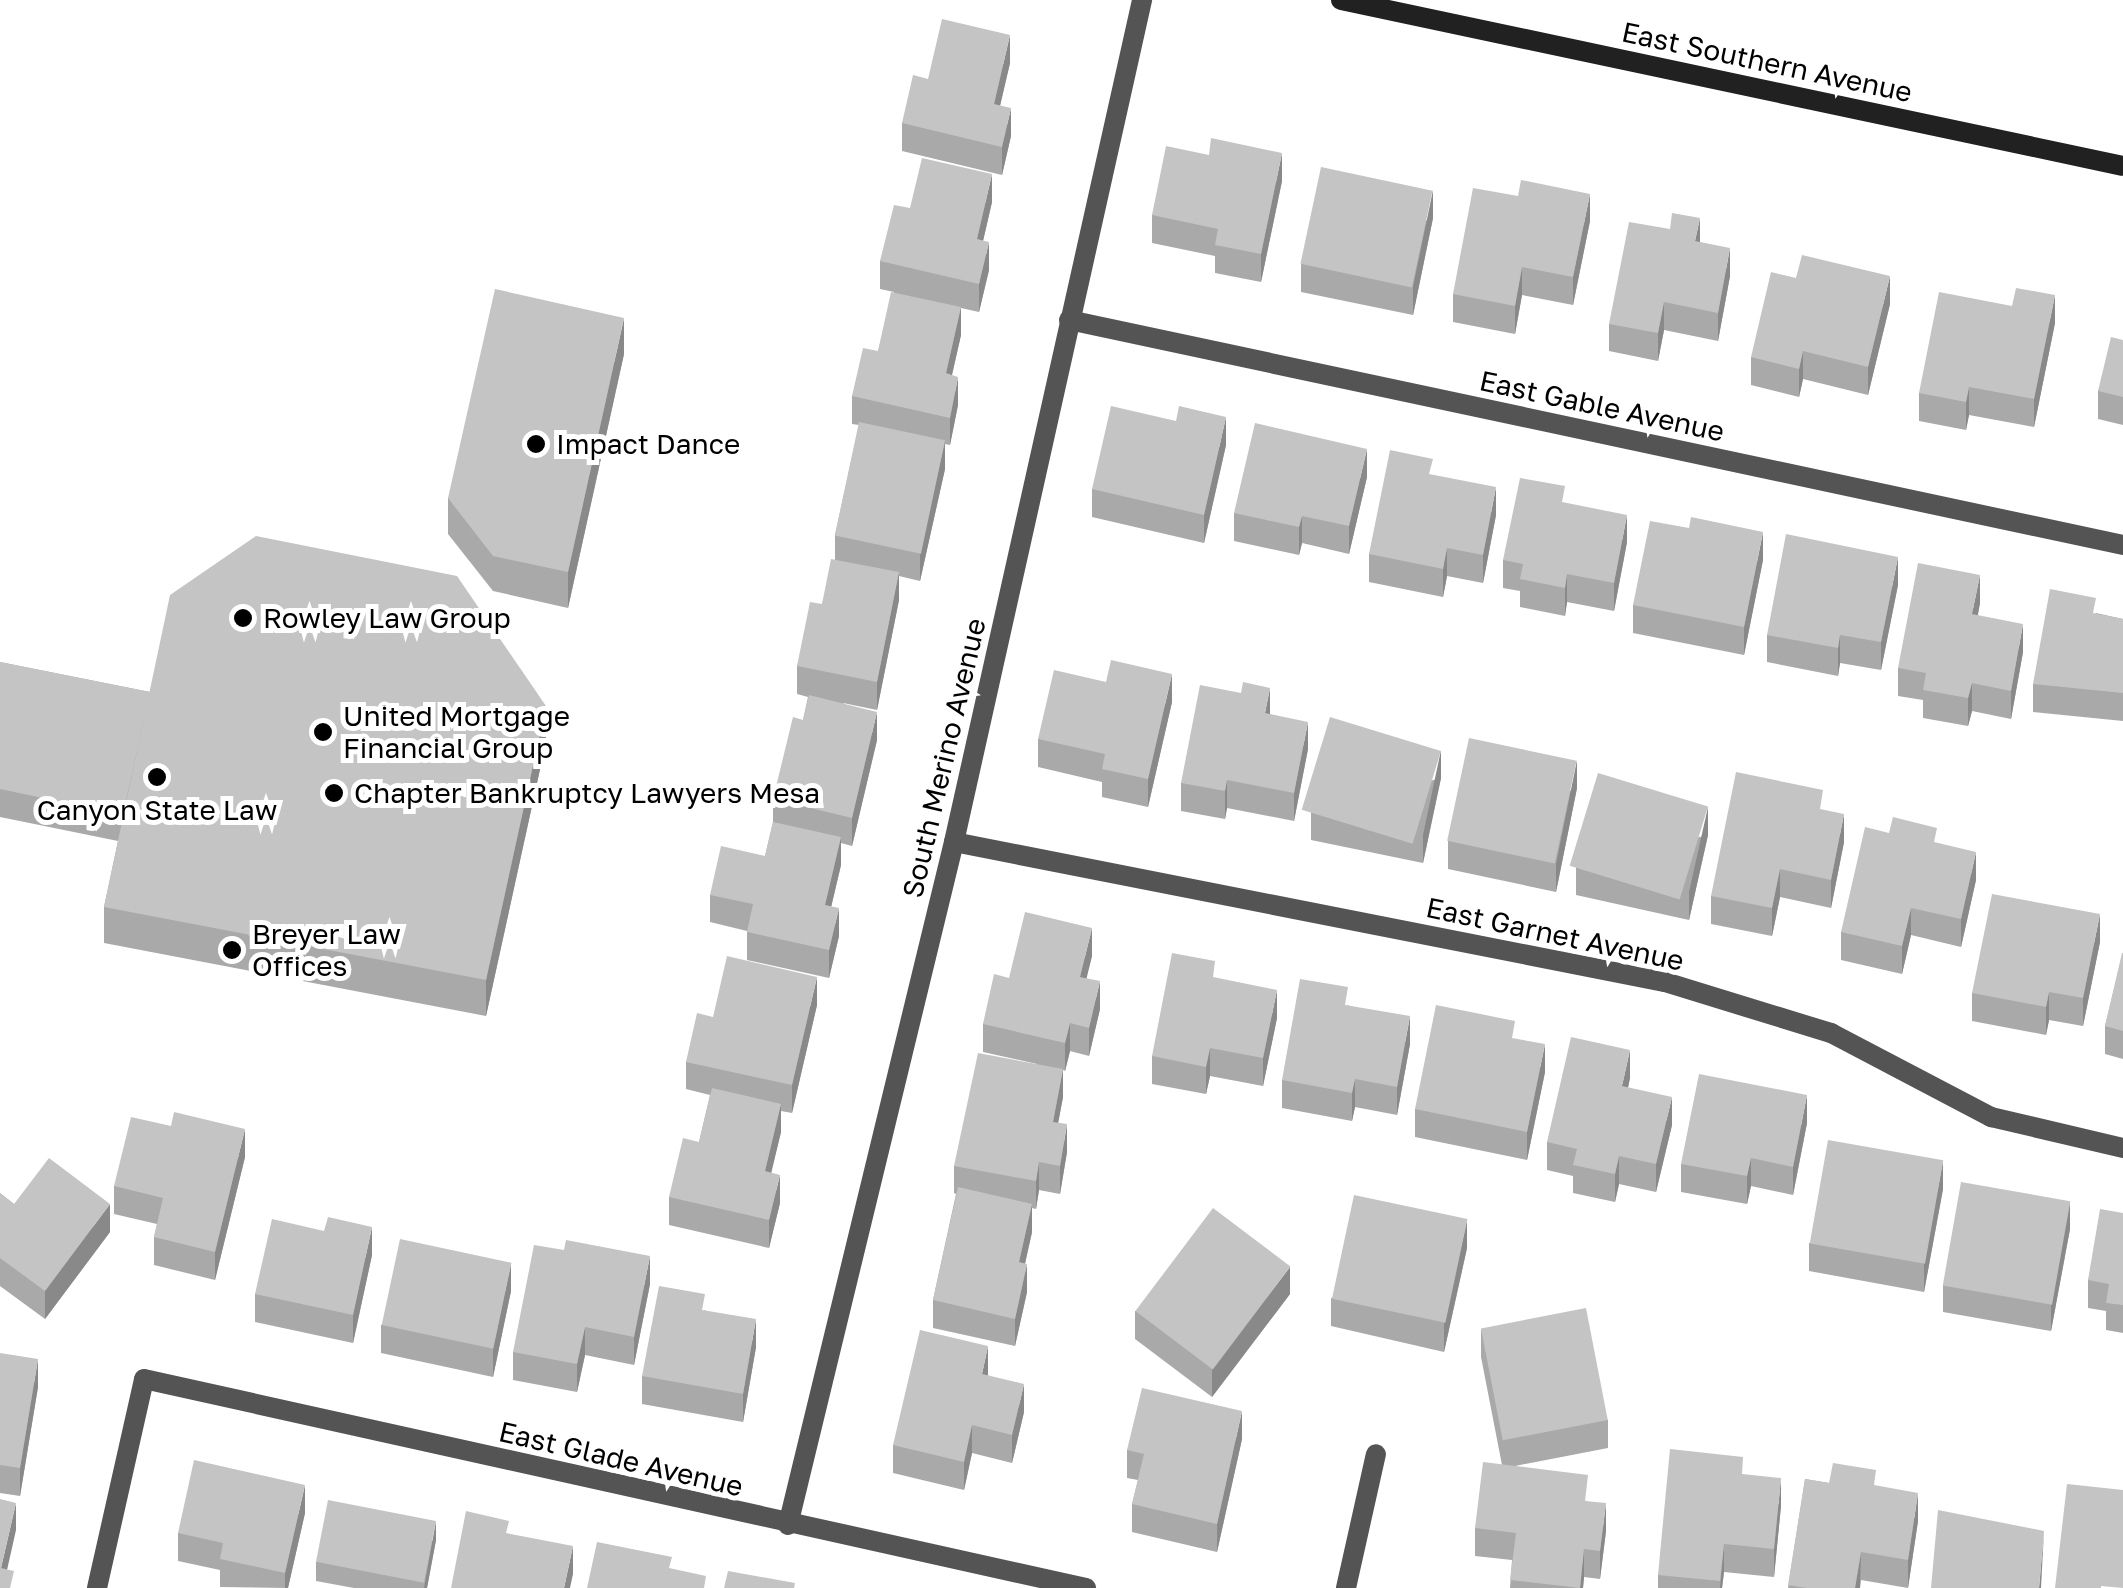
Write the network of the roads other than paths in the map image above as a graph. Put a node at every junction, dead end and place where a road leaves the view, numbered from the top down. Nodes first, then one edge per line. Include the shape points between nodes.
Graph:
1 (1142, 0) edge
2 (1340, 0) edge
3 (2123, 166) edge
4 (1069, 320) junction
5 (2123, 545) edge
6 (954, 842) junction
7 (2123, 1148) edge
8 (1376, 1454) dead end
9 (788, 1525) junction
10 (98, 1588) edge
11 (1086, 1588) edge
12 (1346, 1588) edge

1 - 4 street, South Merino Avenue
2 - 3 main road, East Southern Avenue
4 - 5 street, East Gable Avenue
4 - 6 street, South Merino Avenue
6 - 7 street, East Garnet Avenue via 1665,982 1832,1034 1991,1117
6 - 9 street, South Merino Avenue
8 - 12 street
9 - 10 street, East Glade Avenue via 144,1379
9 - 11 street, East Glade Avenue

